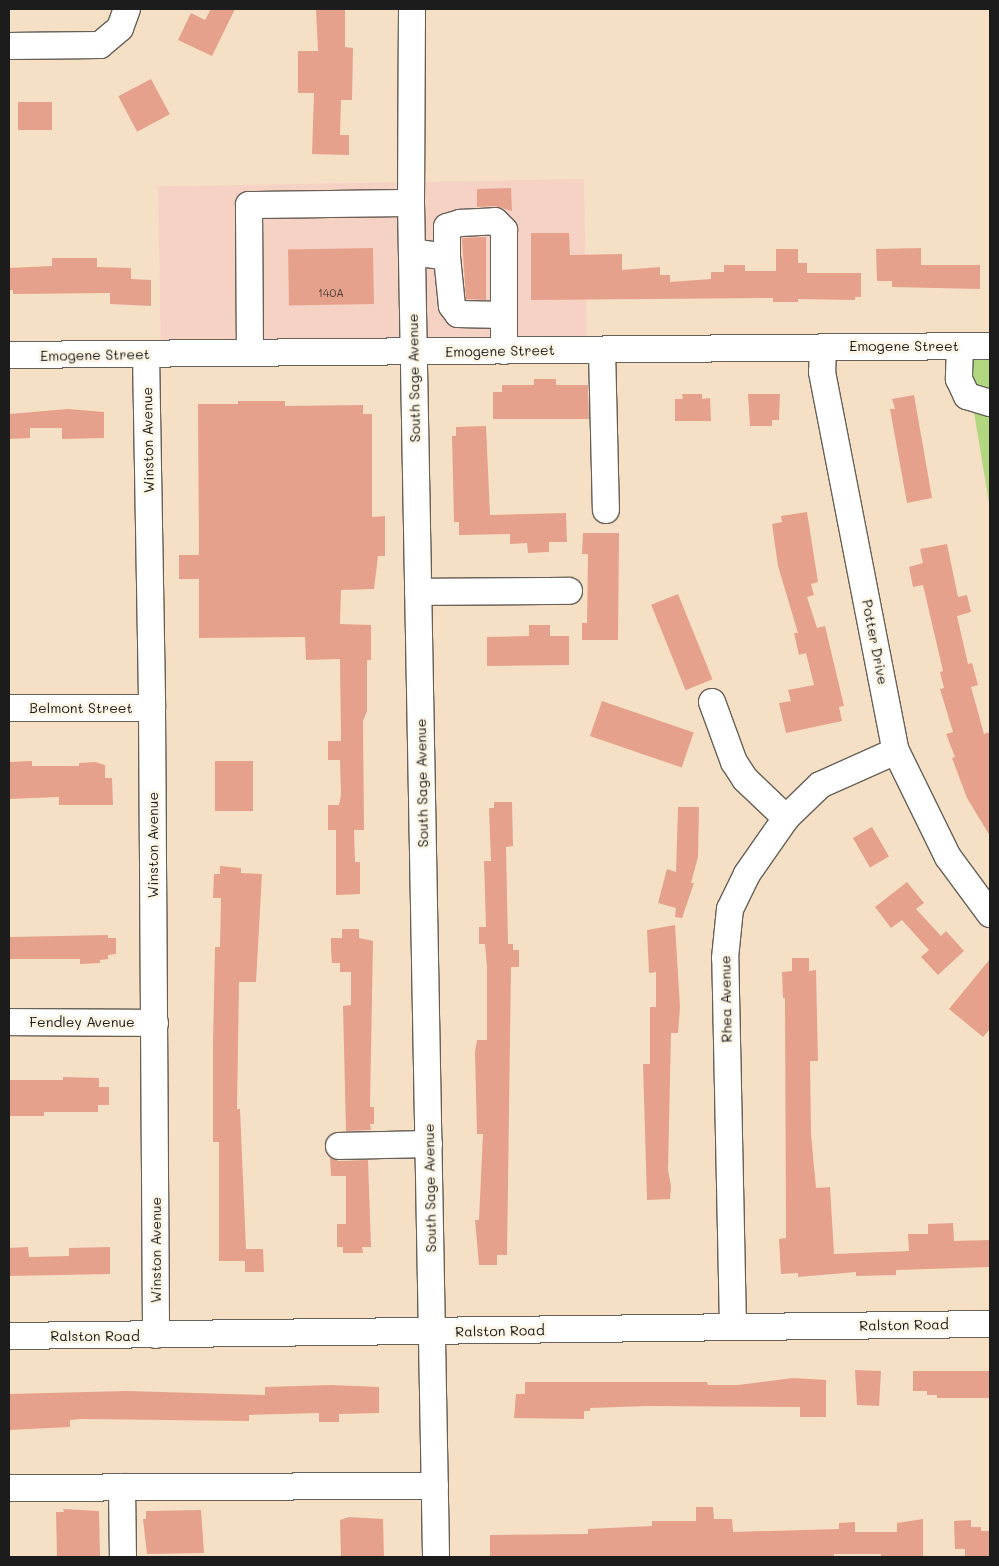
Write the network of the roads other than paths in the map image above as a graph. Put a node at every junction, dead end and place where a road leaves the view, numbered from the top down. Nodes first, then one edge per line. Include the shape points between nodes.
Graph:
1 (412, 9) edge
2 (124, 18) edge
3 (9, 46) edge
4 (411, 203) junction
5 (412, 252) junction
6 (447, 257) junction
7 (504, 315) junction
8 (823, 346) junction
9 (960, 346) junction
10 (990, 346) edge
11 (602, 350) junction
12 (504, 351) junction
13 (250, 353) junction
14 (414, 353) junction
15 (146, 354) junction
16 (9, 355) edge
17 (990, 403) edge
18 (606, 510) dead end
19 (569, 591) dead end
20 (418, 592) junction
21 (712, 702) dead end
22 (9, 708) edge
23 (152, 708) junction
24 (896, 751) junction
25 (786, 818) junction
26 (990, 914) edge
27 (9, 1022) edge
28 (154, 1023) junction
29 (430, 1144) junction
30 (339, 1146) dead end
31 (990, 1324) edge
32 (732, 1327) junction
33 (433, 1332) junction
34 (9, 1336) edge
35 (156, 1336) junction
36 (435, 1486) junction
37 (122, 1487) junction
38 (9, 1488) edge
39 (123, 1557) edge
40 (436, 1557) edge

1 - 4 street, South Sage Avenue
2 - 3 street via 100,45
4 - 5 street, South Sage Avenue
4 - 13 street via 249,205
5 - 6 street
5 - 14 street, South Sage Avenue
6 - 7 street via 452,306 458,314
6 - 7 street via 446,227 495,221 504,230
7 - 12 street
8 - 9 street, Emogene Street
8 - 11 street, Emogene Street
8 - 24 street, Potter Drive via 822,372
9 - 10 street, Emogene Street
9 - 17 street via 959,379 967,396
11 - 12 street, Emogene Street
11 - 18 street
12 - 14 street, Emogene Street
13 - 14 street, Emogene Street
13 - 15 street, Emogene Street
14 - 20 street, South Sage Avenue
15 - 16 street, Emogene Street
15 - 23 street, Winston Avenue
19 - 20 street
20 - 29 street, South Sage Avenue
21 - 25 street via 734,762 745,779
22 - 23 street, Belmont Street
23 - 28 street, Winston Avenue
24 - 25 street, Rhea Avenue via 820,785
24 - 26 street, Potter Drive via 948,857
25 - 32 street, Rhea Avenue via 747,874 730,909 725,958
27 - 28 street, Fendley Avenue
28 - 35 street, Winston Avenue
29 - 30 street
29 - 33 street, South Sage Avenue
31 - 32 street, Ralston Road
32 - 33 street, Ralston Road
33 - 35 street, Ralston Road
33 - 36 street, South Sage Avenue
34 - 35 street, Ralston Road
36 - 37 street
36 - 40 street, South Sage Avenue
37 - 38 street
37 - 39 street

